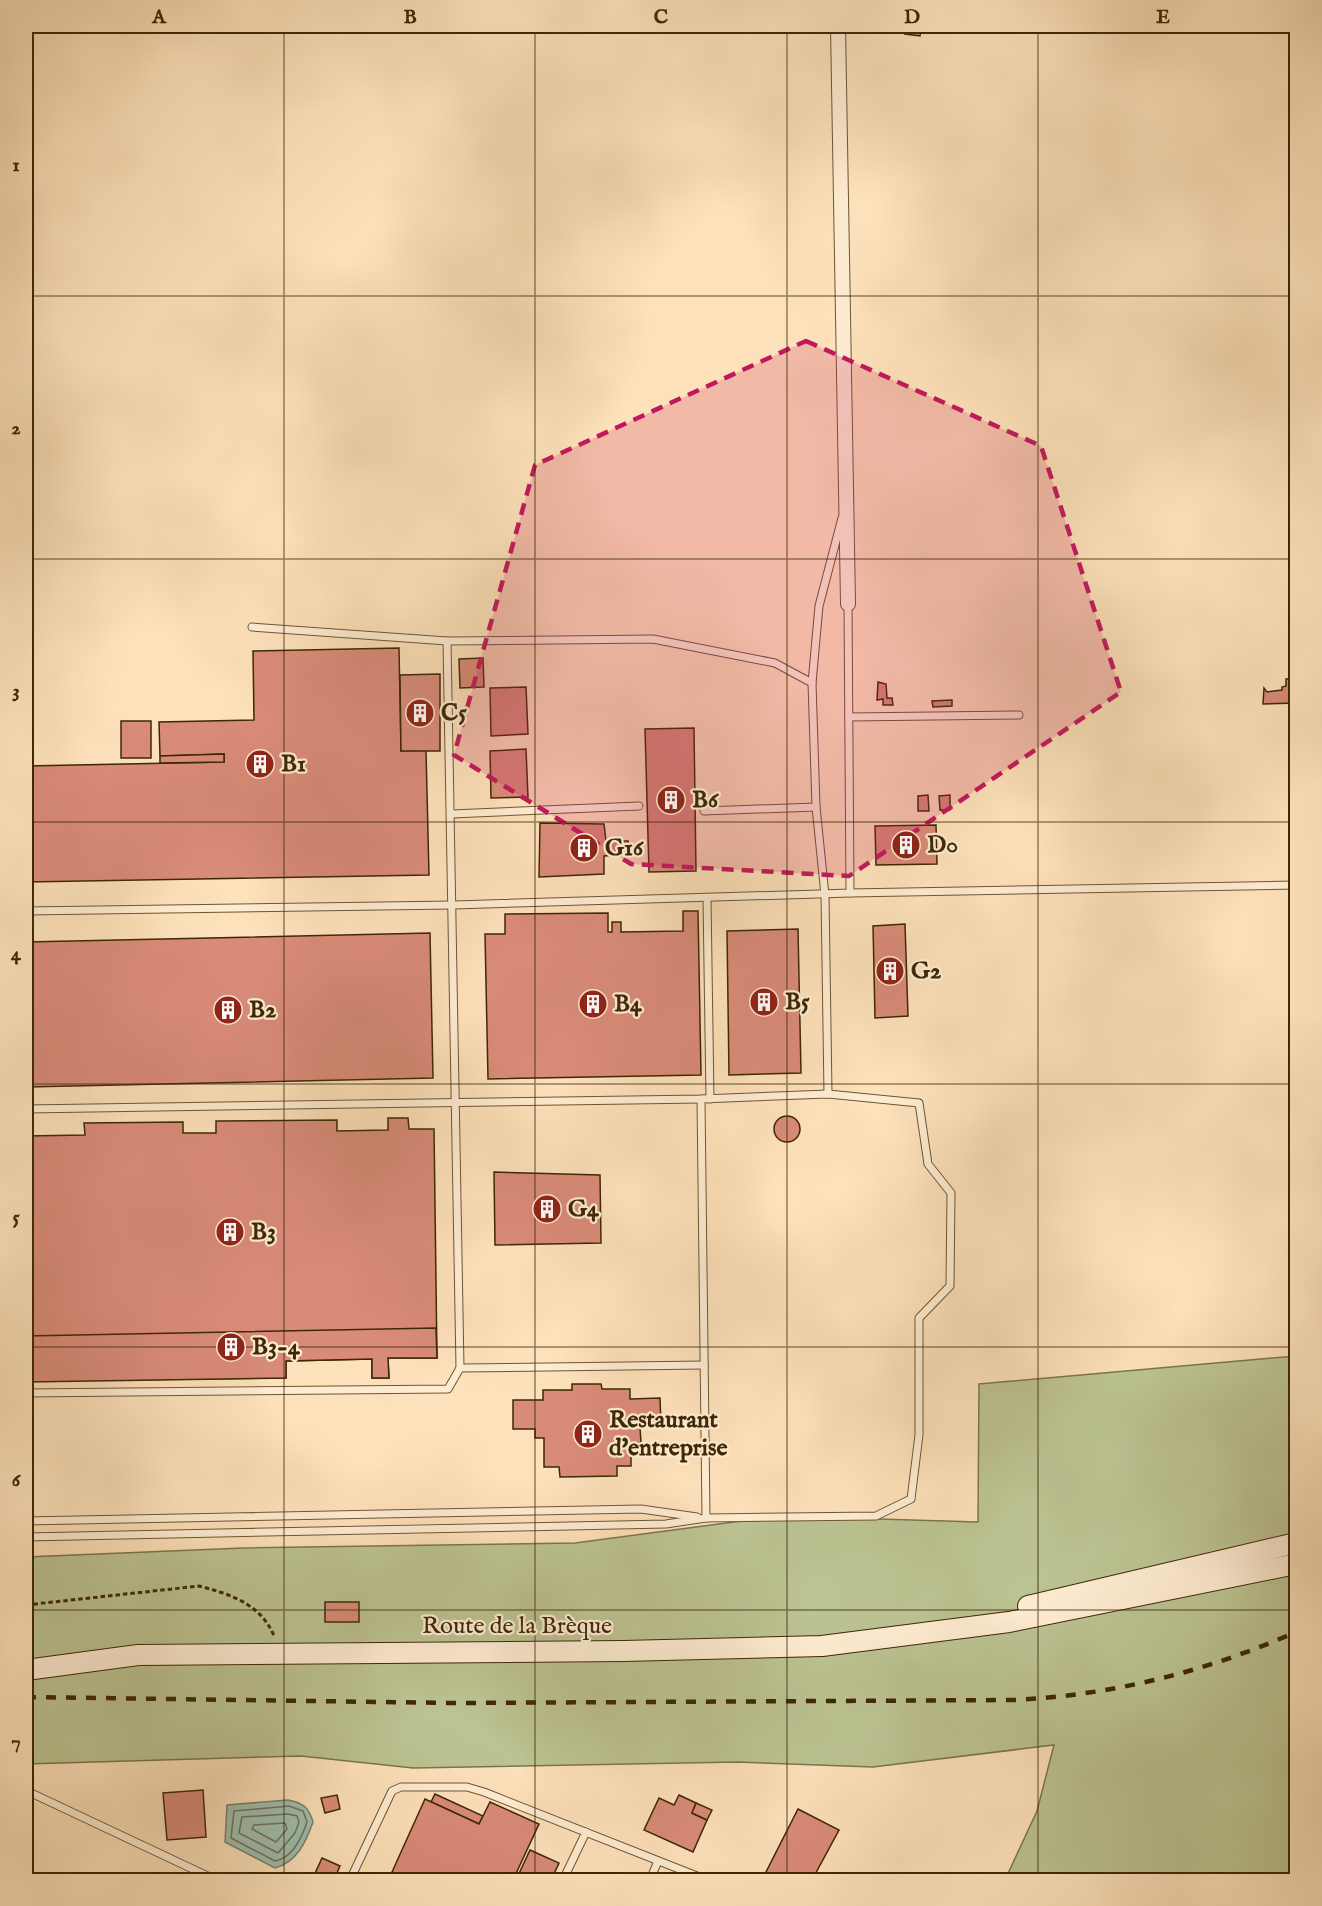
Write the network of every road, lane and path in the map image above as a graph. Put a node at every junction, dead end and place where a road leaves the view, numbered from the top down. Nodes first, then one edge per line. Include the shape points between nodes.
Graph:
1 (838, 26) edge
2 (846, 500) junction
3 (848, 604) joint
4 (252, 627) dead end
5 (447, 641) junction
6 (812, 683) junction
7 (1019, 715) dead end
8 (849, 717) junction
9 (639, 806) dead end
10 (816, 807) junction
11 (704, 811) dead end
12 (452, 814) junction
13 (1296, 885) edge
14 (850, 893) junction
15 (825, 895) junction
16 (707, 898) junction
17 (454, 905) junction
18 (26, 911) edge
19 (828, 1094) junction
20 (700, 1099) junction
21 (710, 1099) junction
22 (456, 1103) junction
23 (26, 1109) edge
24 (704, 1365) junction
25 (460, 1368) junction
26 (26, 1393) edge
27 (706, 1518) junction
28 (26, 1521) edge
29 (26, 1537) edge
30 (1296, 1543) edge
31 (1296, 1564) edge
32 (26, 1605) edge
33 (874, 1641) junction
34 (276, 1642) dead end
35 (26, 1670) edge
36 (28, 1792) dead end
37 (586, 1832) junction
38 (658, 1861) junction
39 (216, 1881) edge
40 (350, 1881) edge
41 (563, 1881) edge
42 (650, 1881) edge
43 (707, 1881) edge

1 - 2 street
2 - 3 street
2 - 6 lane via 819,606
3 - 8 lane
4 - 5 lane
5 - 6 lane via 653,639 775,663
5 - 12 lane
6 - 10 lane
7 - 8 lane
8 - 14 lane
9 - 12 lane
10 - 11 lane
10 - 15 lane
12 - 17 lane
13 - 14 lane
14 - 15 lane
15 - 16 lane
15 - 19 lane
16 - 17 lane
16 - 21 lane
17 - 18 lane
17 - 22 lane
19 - 21 lane
19 - 27 lane via 919,1103 928,1164 951,1193 950,1286 919,1318 919,1435 911,1499 876,1516
20 - 21 lane
20 - 22 lane
20 - 24 lane
22 - 23 lane
22 - 25 lane
24 - 25 lane
24 - 27 lane
25 - 26 lane via 448,1389
27 - 28 lane via 641,1509
27 - 29 lane via 666,1524
30 - 33 main road
31 - 33 main road, Route de la Brèque via 1009,1622
32 - 34 path via 199,1586 227,1593 257,1611 268,1620
33 - 35 main road, Route de la Brèque via 624,1652 138,1655
36 - 39 lane
37 - 38 lane
37 - 40 lane via 467,1787 401,1787 392,1791
37 - 41 lane
38 - 42 lane
38 - 43 lane

